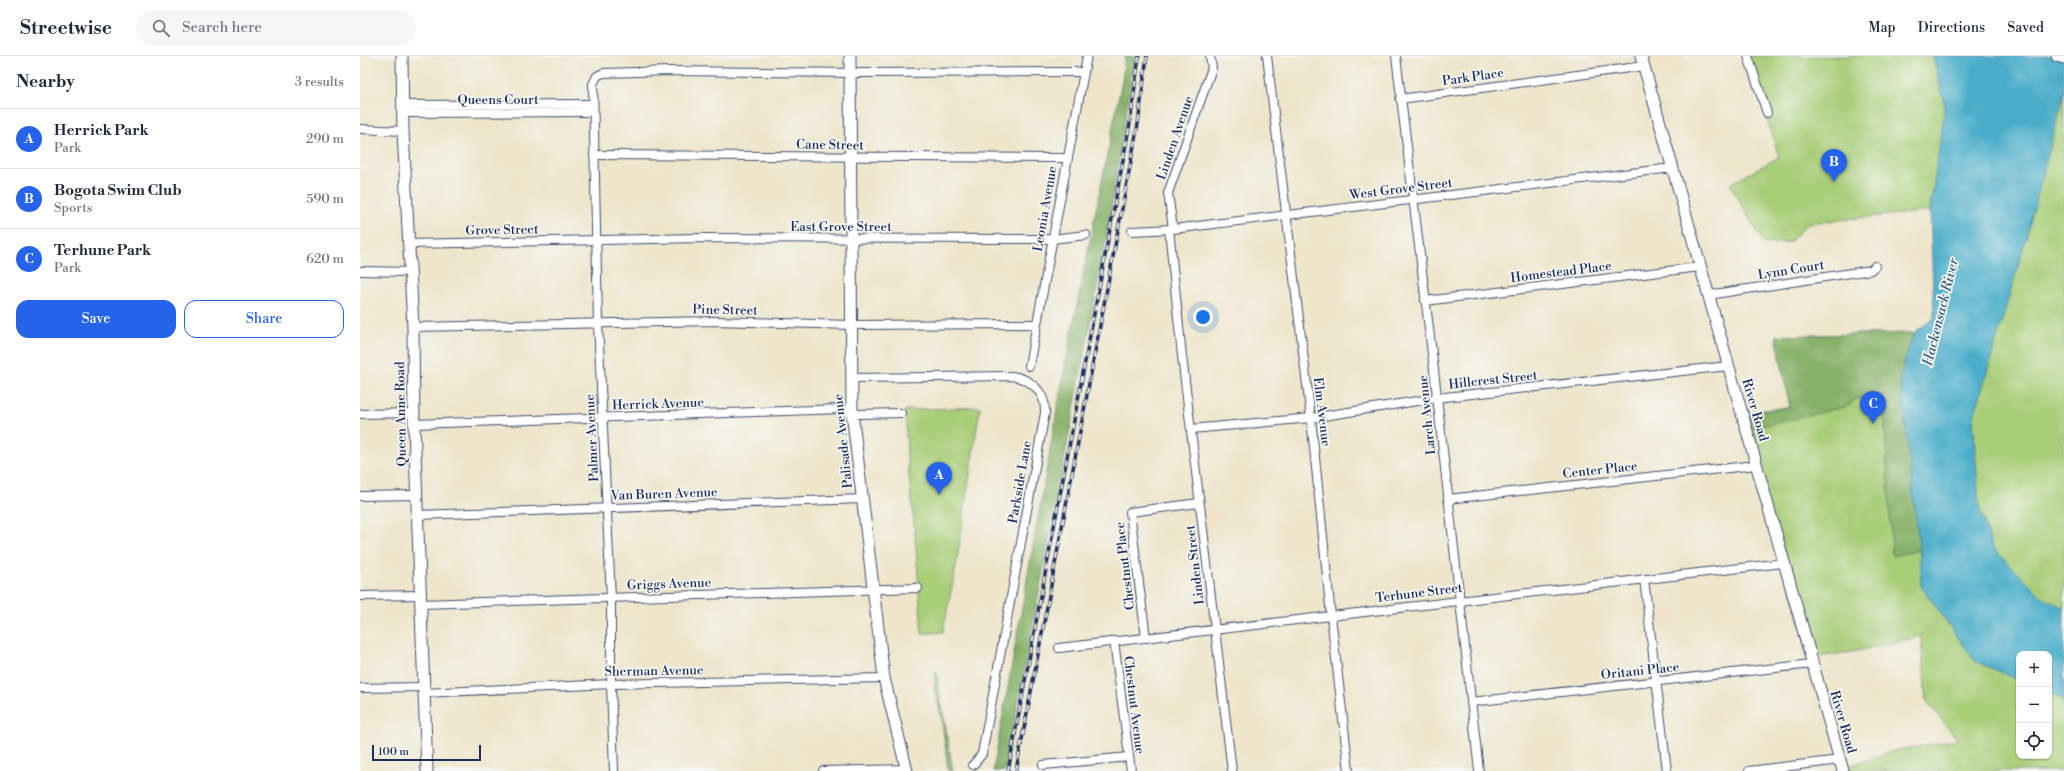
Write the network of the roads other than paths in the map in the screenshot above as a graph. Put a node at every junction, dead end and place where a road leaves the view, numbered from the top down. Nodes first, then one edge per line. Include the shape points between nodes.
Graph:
1 (402, 56) edge
2 (850, 56) edge
3 (1086, 56) edge
4 (1210, 56) edge
5 (1267, 56) edge
6 (1396, 56) edge
7 (1748, 56) edge
8 (2057, 56) edge
9 (2064, 58) edge
10 (1642, 61) edge
11 (1084, 72) junction
12 (850, 73) junction
13 (1400, 99) junction
14 (593, 108) junction
15 (402, 109) junction
16 (1767, 113) dead end
17 (360, 128) edge
18 (402, 131) junction
19 (594, 155) junction
20 (851, 157) junction
21 (1066, 158) junction
22 (1672, 168) junction
23 (1412, 200) junction
24 (1286, 215) junction
25 (1171, 229) junction
26 (1132, 231) dead end
27 (1086, 235) dead end
28 (851, 239) junction
29 (1052, 239) junction
30 (596, 240) junction
31 (409, 244) junction
32 (1875, 266) dead end
33 (1700, 267) junction
34 (360, 271) edge
35 (411, 272) junction
36 (1708, 295) junction
37 (1425, 301) junction
38 (598, 323) junction
39 (1036, 324) junction
40 (851, 325) junction
41 (413, 327) junction
42 (1182, 356) joint
43 (1029, 366) dead end
44 (1728, 366) junction
45 (852, 378) junction
46 (1436, 398) junction
47 (852, 412) junction
48 (901, 413) dead end
49 (360, 414) edge
50 (414, 418) junction
51 (603, 418) junction
52 (1311, 418) junction
53 (1191, 430) junction
54 (1756, 465) junction
55 (417, 495) junction
56 (360, 496) edge
57 (863, 499) junction
58 (1448, 499) junction
59 (1199, 502) junction
60 (608, 508) junction
61 (417, 515) junction
62 (1783, 563) junction
63 (1644, 579) junction
64 (874, 588) junction
65 (918, 588) dead end
66 (360, 596) edge
67 (611, 598) junction
68 (421, 599) junction
69 (1459, 601) junction
70 (1331, 616) junction
71 (1214, 630) junction
72 (1146, 638) junction
73 (1114, 642) junction
74 (1058, 648) dead end
75 (1812, 664) junction
76 (884, 678) junction
77 (1656, 681) junction
78 (611, 684) junction
79 (360, 688) edge
80 (424, 690) junction
81 (1471, 702) junction
82 (1129, 757) junction
83 (974, 765) dead end
84 (1043, 765) dead end
85 (1841, 766) edge
86 (907, 770) edge
87 (427, 771) edge
88 (614, 771) edge
89 (823, 771) edge
90 (1131, 771) edge
91 (1232, 771) edge
92 (1349, 771) edge
93 (1478, 771) edge
94 (1667, 771) edge
95 (1749, 771) edge

1 - 15 street, Queen Anne Road
2 - 12 street, Palisade Avenue
3 - 11 street, Leonia Avenue
4 - 25 street, Linden Avenue via 1212,68 1168,193
5 - 24 street, Elm Avenue
6 - 13 street, Larch Avenue
7 - 16 street
8 - 9 street
10 - 13 street, Park Place
10 - 22 street, River Road
11 - 12 street, Palmer Avenue
11 - 21 street, Leonia Avenue
12 - 14 street, Palmer Avenue via 603,73 597,76 593,84
12 - 20 street, Palisade Avenue
13 - 23 street, Larch Avenue
14 - 15 street, Queens Court
14 - 19 street, Palmer Avenue
15 - 18 street, Queen Anne Road
17 - 18 street
18 - 31 street, Queen Anne Road
19 - 20 street, Cane Street
19 - 30 street, Palmer Avenue
20 - 21 street, Cane Street
20 - 28 street, Palisade Avenue
21 - 29 street, Leonia Avenue
22 - 23 street, West Grove Street
22 - 33 street, River Road
23 - 24 street, West Grove Street
23 - 37 street, Larch Avenue
24 - 25 street, West Grove Street
24 - 52 street, Elm Avenue
25 - 26 street, West Grove Street
25 - 42 street, Linden Avenue
27 - 29 street, East Grove Street
28 - 29 street, East Grove Street
28 - 30 street, East Grove Street
28 - 40 street, Palisade Avenue
29 - 39 street, Leonia Avenue
30 - 31 street, Grove Street
30 - 38 street, Palmer Avenue
31 - 35 street, Queen Anne Road
32 - 36 street, Lynn Court via 1871,270
33 - 36 street, River Road
33 - 37 street, Homestead Place
34 - 35 street
35 - 41 street, Queen Anne Road
36 - 44 street, River Road
37 - 46 street, Larch Avenue
38 - 40 street, Pine Street via 715,321
38 - 41 street, Pine Street
38 - 51 street, Palmer Avenue
39 - 40 street, Pine Street
39 - 43 street, Leonia Avenue
40 - 45 street, Palisade Avenue
41 - 50 street, Queen Anne Road
42 - 53 street, Linden Street
44 - 46 street, Hillcrest Street
44 - 54 street, River Road
45 - 47 street, Palisade Avenue
45 - 83 street, Parkside Lane via 1012,376 1033,384 1040,391 1045,404 982,754
46 - 52 street, Hillcrest Street
46 - 58 street, Larch Avenue
47 - 48 street, Herrick Avenue
47 - 51 street, Herrick Avenue via 842,409
47 - 57 street, Palisade Avenue
49 - 50 street, Herrick Avenue
50 - 51 street, Herrick Avenue
50 - 55 street, Queen Anne Road
51 - 60 street, Palmer Avenue
52 - 53 street, Hillcrest Street
52 - 70 street, Elm Avenue
53 - 59 street, Linden Street
54 - 58 street, Center Place
54 - 62 street, River Road
55 - 56 street
55 - 61 street, Queen Anne Road
57 - 60 street, Van Buren Avenue
57 - 64 street, Palisade Avenue
58 - 69 street, Larch Avenue
59 - 71 street, Linden Street
59 - 72 street, Chestnut Place via 1130,512
60 - 61 street, Van Buren Avenue
60 - 67 street, Palmer Avenue
61 - 68 street, Queen Anne Road
62 - 63 street, Terhune Street
62 - 75 street, River Road
63 - 69 street, Terhune Street
63 - 77 street
64 - 65 street, Griggs Avenue
64 - 67 street, Griggs Avenue
64 - 76 street, Palisade Avenue
66 - 68 street, Griggs Avenue
67 - 68 street, Griggs Avenue
67 - 78 street, Palmer Avenue
68 - 80 street, Queen Anne Road
69 - 70 street, Terhune Street
69 - 81 street, Larch Avenue
70 - 71 street, Terhune Street
70 - 92 street, Elm Avenue
71 - 72 street, Terhune Street
71 - 91 street, Linden Street
72 - 73 street, Terhune Street
73 - 74 street, Terhune Street
73 - 82 street, Chestnut Avenue
75 - 77 street, Oritani Place
75 - 85 street, River Road
76 - 78 street, Sherman Avenue
76 - 86 street, Palisade Avenue
77 - 81 street, Oritani Place
77 - 94 street
78 - 80 street, Sherman Avenue
78 - 88 street, Palmer Avenue
79 - 80 street, Sherman Avenue
80 - 87 street, Queen Anne Road
81 - 93 street, Larch Avenue
82 - 84 street
82 - 90 street, Chestnut Avenue
85 - 95 street
86 - 89 street

